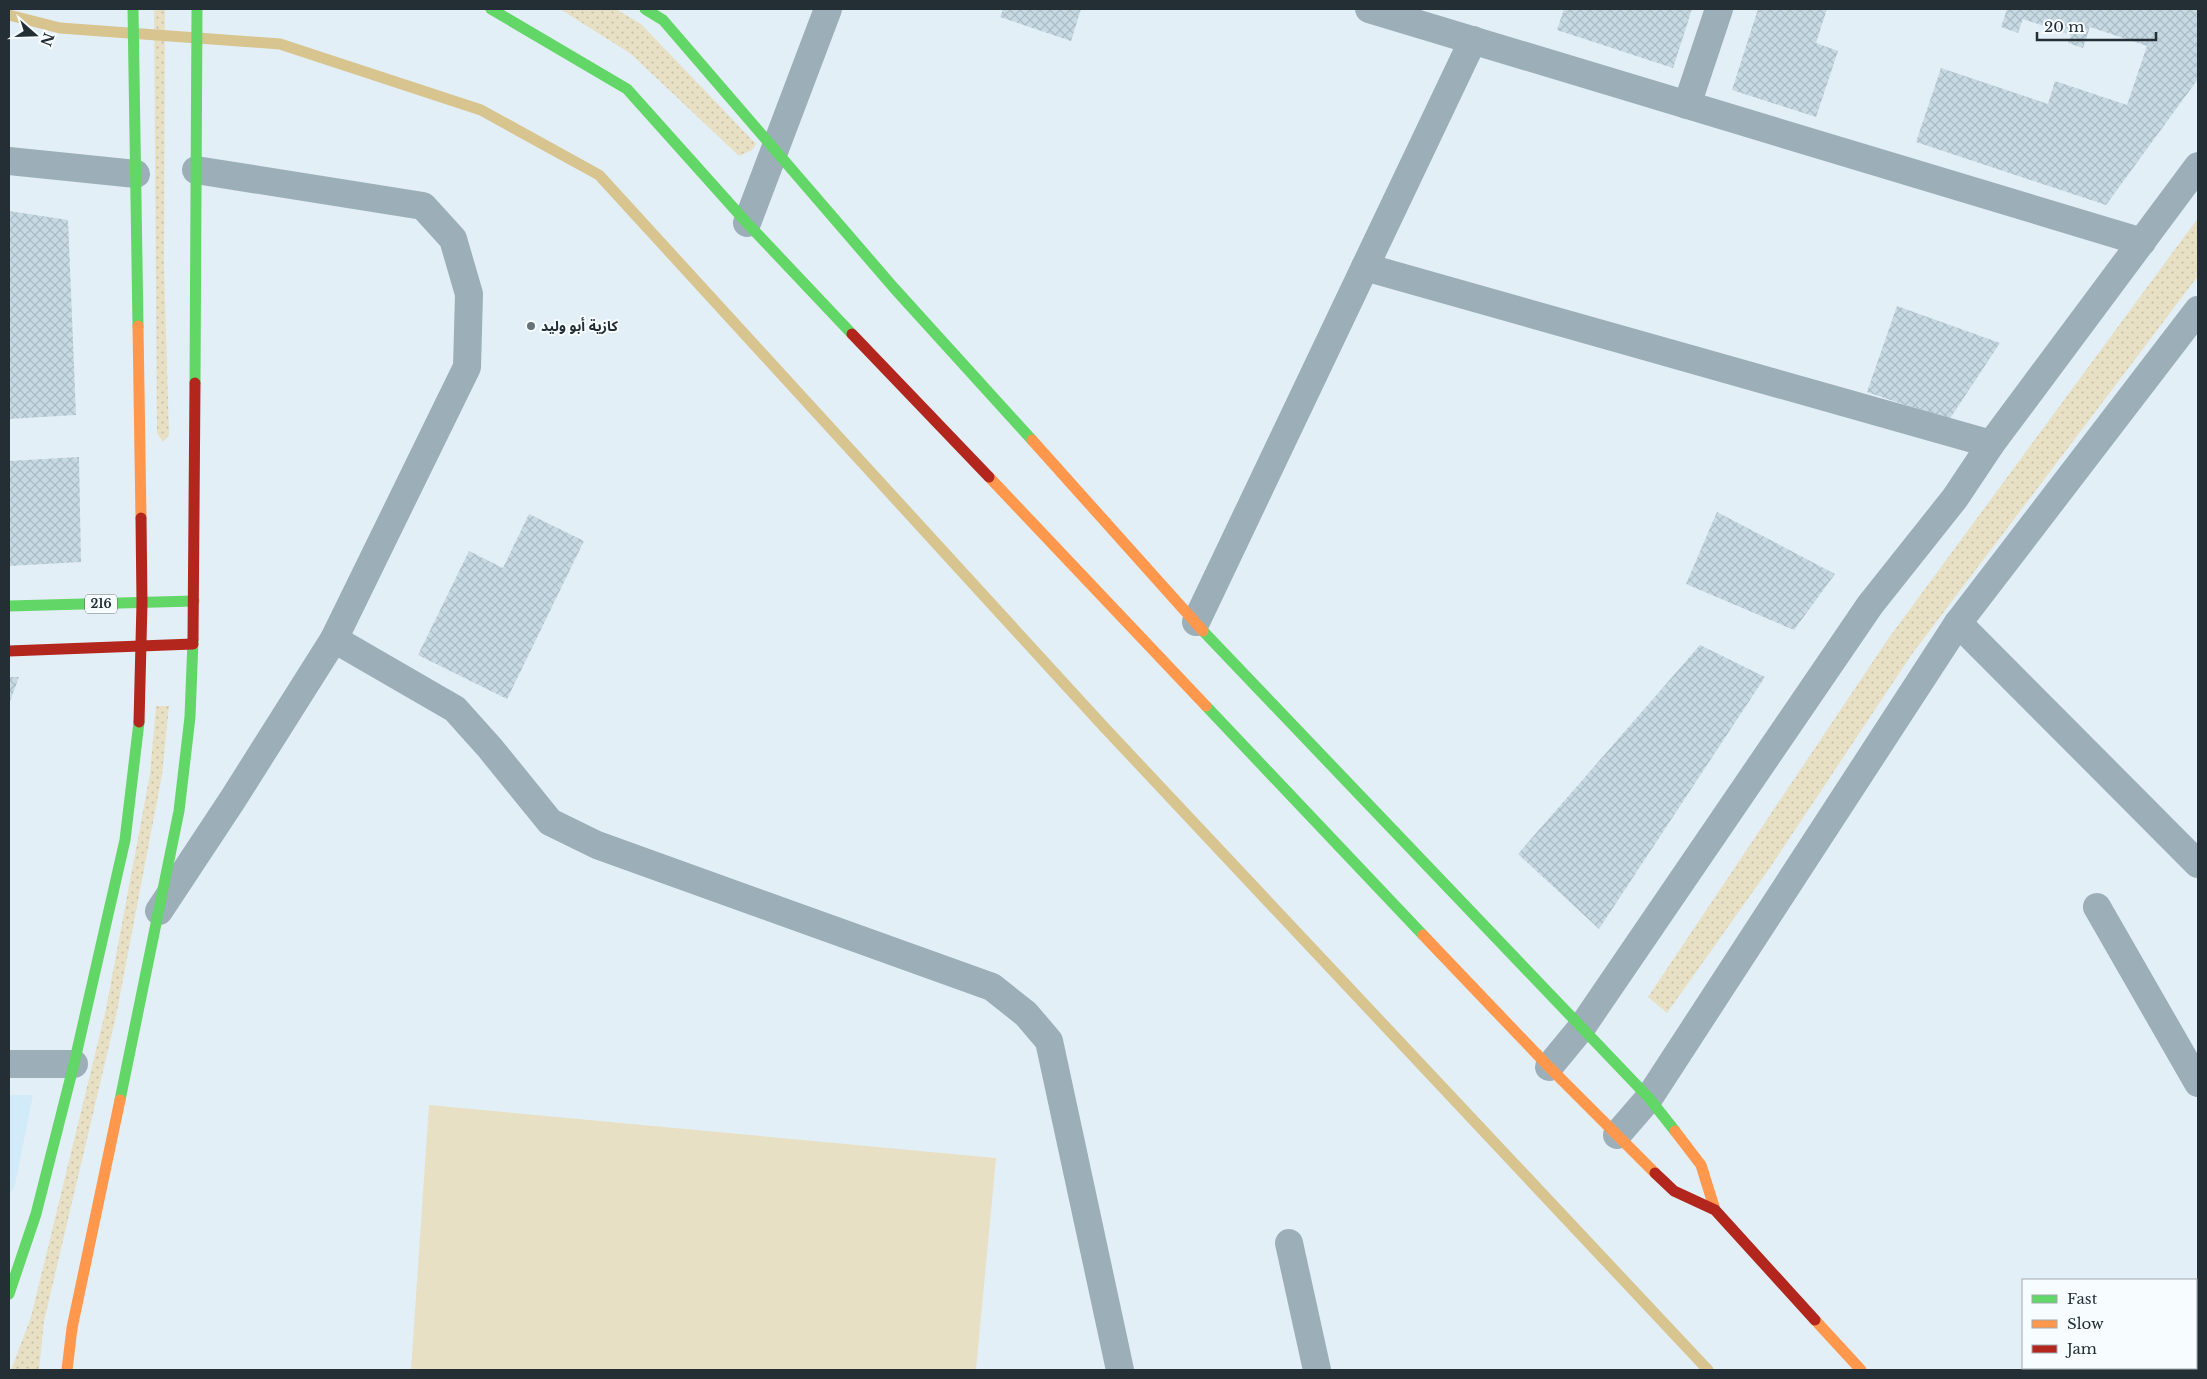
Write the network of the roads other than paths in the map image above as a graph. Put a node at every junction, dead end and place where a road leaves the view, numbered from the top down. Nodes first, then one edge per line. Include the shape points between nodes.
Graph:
1 (133, 9) edge
2 (198, 9) edge
3 (491, 9) edge
4 (644, 9) edge
5 (828, 9) edge
6 (1369, 9) edge
7 (1719, 9) edge
8 (1473, 40) junction
9 (1687, 105) junction
10 (775, 150) junction
11 (9, 161) edge
12 (2198, 166) edge
13 (196, 170) junction
14 (136, 174) junction
15 (747, 224) junction
16 (2142, 242) junction
17 (1365, 267) junction
18 (2194, 324) edge
19 (1991, 444) junction
20 (194, 601) junction
21 (142, 603) junction
22 (9, 606) edge
23 (1196, 622) junction
24 (1958, 622) junction
25 (334, 639) junction
26 (193, 644) junction
27 (142, 647) junction
28 (9, 651) edge
29 (2198, 864) edge
30 (2097, 907) dead end
31 (159, 912) junction
32 (1582, 1027) junction
33 (9, 1064) edge
34 (74, 1064) junction
35 (1549, 1067) junction
36 (2198, 1082) edge
37 (1649, 1098) junction
38 (1616, 1135) junction
39 (1715, 1210) junction
40 (1289, 1243) dead end
41 (9, 1294) edge
42 (67, 1370) edge
43 (1120, 1370) edge
44 (1317, 1370) edge
45 (1860, 1370) edge

1 - 14 main road
2 - 13 main road
3 - 15 main road via 627,89
4 - 10 main road via 663,20
5 - 10 street
6 - 8 street
7 - 9 street
8 - 9 street
8 - 17 street
9 - 16 street
10 - 15 street
10 - 23 main road via 894,288
11 - 14 street
12 - 16 street
13 - 20 main road
13 - 25 street via 423,206 453,239 469,294 467,366
14 - 21 main road
15 - 35 main road
16 - 19 street
17 - 19 street
17 - 23 street
18 - 24 street
19 - 32 street via 1955,498 1870,605
20 - 21 main road, 216
20 - 26 main road
21 - 22 main road, 216
21 - 27 main road
23 - 32 main road
24 - 29 street
24 - 37 street
25 - 31 street
25 - 43 street via 455,709 550,822 597,845 992,987 1026,1014 1049,1041
26 - 27 main road
26 - 31 main road via 190,717 179,811
27 - 28 main road
27 - 34 main road via 139,733 125,840
30 - 36 street
31 - 42 main road via 72,1328
32 - 35 street
32 - 37 main road
33 - 34 street
34 - 41 main road via 36,1214
35 - 38 main road
37 - 38 street
37 - 39 main road via 1701,1165
38 - 39 main road via 1674,1191
39 - 45 main road
40 - 44 street

